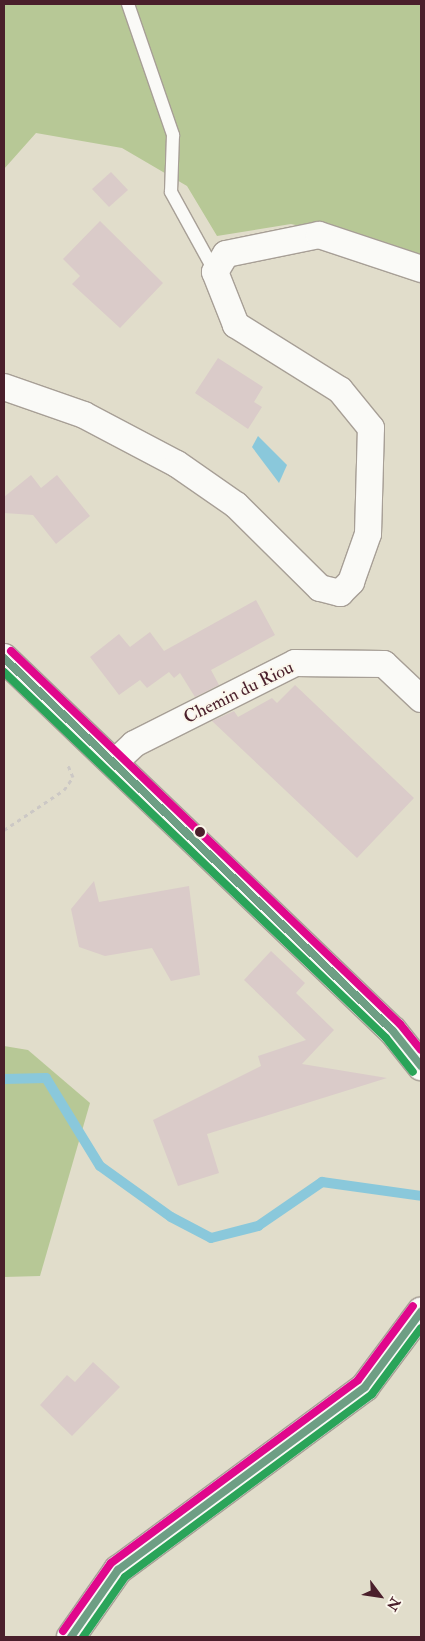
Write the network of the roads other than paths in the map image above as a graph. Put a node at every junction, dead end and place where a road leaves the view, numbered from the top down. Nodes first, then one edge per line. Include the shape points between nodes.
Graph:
1 (128, 4) edge
2 (421, 269) edge
3 (215, 272) junction
4 (4, 387) edge
5 (4, 658) edge
6 (421, 699) edge
7 (115, 762) junction
8 (421, 1066) edge
9 (421, 1312) edge
10 (71, 1637) edge

1 - 3 lane via 173,135 171,192
2 - 3 street via 319,235 226,254
3 - 4 street via 236,325 340,390 371,428 368,534 351,582 340,594 320,588 236,505 177,464 84,414
5 - 7 main road
6 - 7 street, Chemin du Riou via 384,664 295,663 134,744
7 - 8 main road via 393,1031
9 - 10 main road via 365,1387 118,1570

